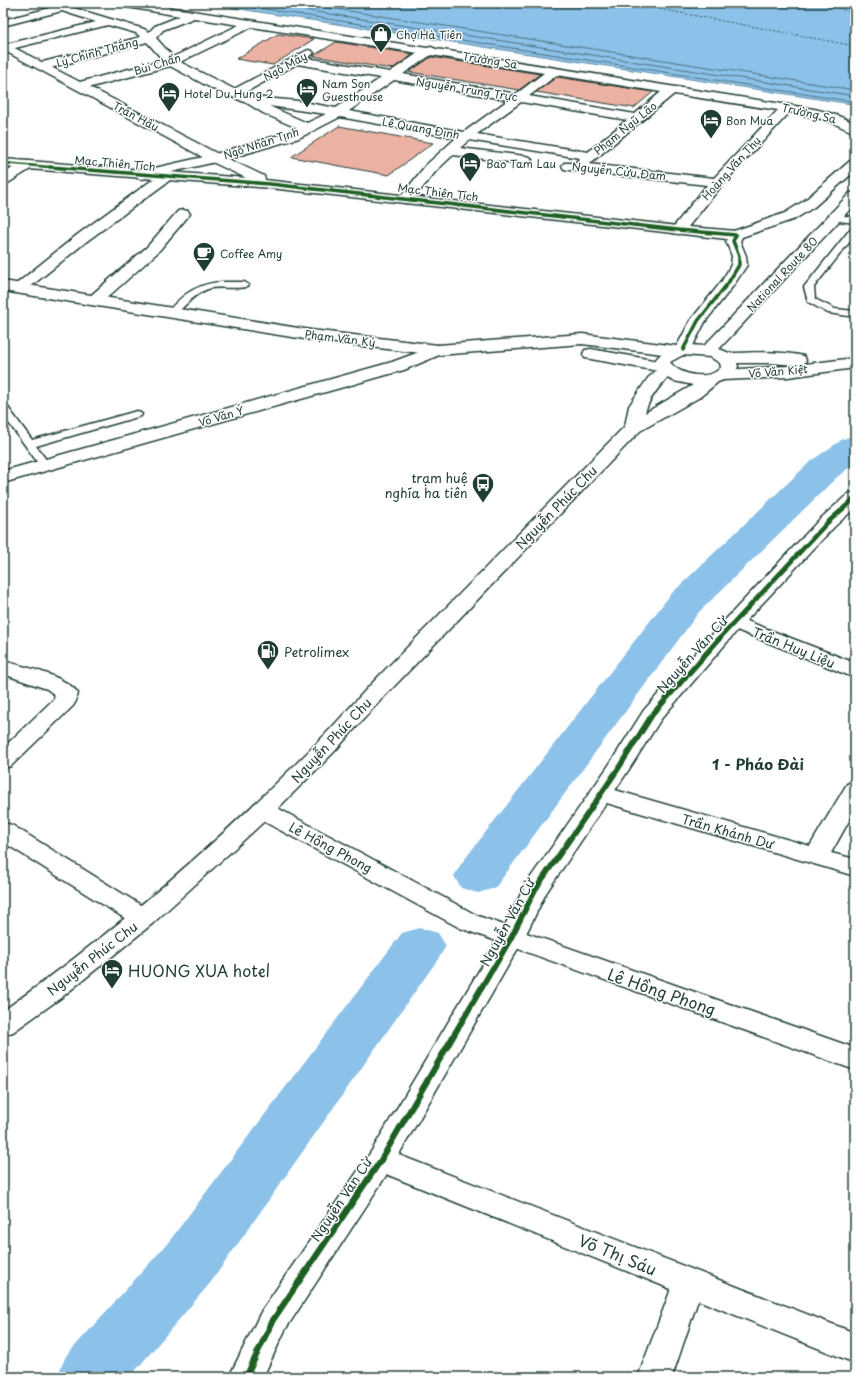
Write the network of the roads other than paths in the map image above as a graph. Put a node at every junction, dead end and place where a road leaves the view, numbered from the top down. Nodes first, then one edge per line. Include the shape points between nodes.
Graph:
1 (45, 3) edge
2 (121, 3) edge
3 (62, 8) junction
4 (193, 14) junction
5 (108, 22) junction
6 (3, 23) edge
7 (252, 23) junction
8 (335, 37) junction
9 (150, 38) junction
10 (5, 46) edge
11 (431, 50) junction
12 (296, 60) junction
13 (171, 62) junction
14 (43, 66) junction
15 (555, 71) junction
16 (392, 76) junction
17 (80, 86) junction
18 (672, 89) junction
19 (235, 93) junction
20 (518, 98) junction
21 (251, 100) junction
22 (786, 108) junction
23 (337, 113) junction
24 (638, 118) junction
25 (307, 128) junction
26 (855, 129) edge
27 (466, 136) junction
28 (449, 151) junction
29 (590, 156) junction
30 (215, 158) junction
31 (540, 162) dead end
32 (3, 163) edge
33 (556, 164) dead end
34 (855, 164) edge
35 (27, 165) junction
36 (578, 167) junction
37 (142, 175) junction
38 (165, 177) junction
39 (3, 180) edge
40 (717, 182) junction
41 (270, 184) junction
42 (406, 199) junction
43 (852, 199) edge
44 (183, 214) dead end
45 (834, 218) junction
46 (855, 220) edge
47 (855, 229) edge
48 (678, 230) junction
49 (736, 235) junction
50 (244, 285) dead end
51 (3, 286) edge
52 (20, 288) junction
53 (95, 300) junction
54 (173, 312) junction
55 (855, 314) edge
56 (556, 342) junction
57 (438, 350) junction
58 (681, 350) junction
59 (708, 351) junction
60 (724, 358) junction
61 (855, 363) edge
62 (833, 365) junction
63 (665, 369) junction
64 (718, 377) junction
65 (3, 408) edge
66 (136, 414) dead end
67 (634, 427) junction
68 (30, 444) junction
69 (46, 465) junction
70 (3, 477) edge
71 (855, 498) edge
72 (734, 622) junction
73 (3, 667) edge
74 (855, 671) edge
75 (3, 761) edge
76 (855, 789) edge
77 (601, 794) junction
78 (262, 810) junction
79 (3, 831) edge
80 (816, 857) junction
81 (855, 868) edge
82 (143, 918) junction
83 (511, 938) junction
84 (3, 1025) edge
85 (855, 1059) edge
86 (381, 1160) junction
87 (689, 1282) junction
88 (855, 1348) edge
89 (246, 1377) edge
90 (655, 1377) edge

1 - 3 main road
2 - 4 main road, Trường Sa
3 - 5 main road
3 - 6 main road
4 - 7 main road, Trường Sa
4 - 9 main road, Lý Chính Thắng via 159,28
5 - 9 main road via 140,31
5 - 10 main road
7 - 8 main road, Trường Sa
7 - 13 main road, Bùi Chấn
8 - 11 main road, Trường Sa
8 - 12 main road, Ngô Mây
9 - 13 main road
9 - 14 main road, Lý Chính Thắng
10 - 14 main road, Trần Hầu
11 - 15 main road, Trường Sa
11 - 16 main road, Ngô Nhân Tịnh
12 - 16 main road, Nguyễn Trung Trực
12 - 19 main road, Ngô Mây
13 - 17 main road, Bùi Chấn
13 - 19 main road
14 - 17 main road, Trần Hầu
15 - 18 main road, Trường Sa
15 - 20 main road
16 - 20 main road, Nguyễn Trung Trực
16 - 23 main road, Ngô Nhân Tịnh
17 - 30 main road, Trần Hầu
18 - 22 main road, Trường Sa
18 - 24 main road, Phạm Ngũ Lão
19 - 21 main road
20 - 24 main road, Nguyễn Trung Trực
20 - 27 main road
21 - 23 main road, Lê Quang Định via 298,105
21 - 25 main road
22 - 26 main road, Trường Sa via 827,115
22 - 40 main road, Hoàng Văn Thụ
23 - 25 main road, Ngô Nhân Tịnh
23 - 27 main road, Lê Quang Định
24 - 29 main road, Phạm Ngũ Lão
25 - 30 main road, Ngô Nhân Tịnh via 294,135
27 - 28 main road
27 - 29 main road, Lê Quang Định
28 - 31 main road
28 - 42 main road via 431,168
29 - 36 main road, Phạm Ngũ Lão
30 - 37 main road, Ngô Nhân Tịnh
30 - 41 main road, Trần Hầu
32 - 35 main road, Mạc Thiên Tích
33 - 36 main road, Nguyễn Cửu Đam
34 - 49 main road via 809,204 790,216
35 - 37 main road, Mạc Thiên Tích
35 - 39 main road
36 - 40 main road, Nguyễn Cửu Đam
37 - 38 main road, Mạc Thiên Tích
38 - 41 main road, Mạc Thiên Tích
38 - 52 main road via 82,238
40 - 48 main road, Hoàng Văn Thụ
41 - 42 main road, Mạc Thiên Tích
42 - 48 main road, Mạc Thiên Tích
43 - 45 main road, National Route 80
44 - 53 main road via 152,250
45 - 46 lane
45 - 59 main road, National Route 80
47 - 55 lane via 809,287 811,300 824,309 842,314
48 - 49 main road, Mạc Thiên Tích
49 - 58 main road via 733,241 739,256 739,265 698,320
50 - 54 lane via 225,284 198,289
51 - 52 main road, Phạm Văn Ký
52 - 53 main road, Phạm Văn Ký
53 - 54 main road, Phạm Văn Ký
54 - 57 main road, Phạm Văn Ký via 311,335
56 - 57 main road, Phạm Văn Ký
56 - 58 main road, Phạm Văn Ký via 582,339
56 - 63 main road, Võ Văn Kiệt via 579,352
57 - 69 main road, Võ Văn Ý via 398,366
58 - 59 main road, Phạm Văn Ký
58 - 63 main road via 665,358 662,362
59 - 60 main road
60 - 62 main road, Võ Văn Kiệt via 770,358
60 - 64 main road via 730,366 729,370
61 - 62 main road, Võ Văn Kiệt
62 - 64 main road, Võ Văn Kiệt
63 - 64 main road, Võ Văn Kiệt via 681,378 691,380
63 - 67 main road via 638,406
64 - 67 main road, Nguyễn Phúc Chu
65 - 68 lane
66 - 68 lane
67 - 78 main road, Nguyễn Phúc Chu
68 - 69 lane
69 - 70 main road, Võ Văn Ý
71 - 72 main road, Nguyễn Văn Cừ via 827,523
72 - 74 main road, Trần Huy Liệu
72 - 77 main road, Nguyễn Văn Cừ via 652,715
73 - 75 main road via 56,684 67,693 65,701
76 - 80 main road
77 - 80 main road, Trần Khánh Dư
77 - 83 main road, Nguyễn Văn Cừ via 535,890
78 - 82 main road, Nguyễn Phúc Chu
78 - 83 main road, Lê Hồng Phong via 469,922
79 - 82 main road
80 - 81 main road, Trần Khánh Dư
82 - 84 main road, Nguyễn Phúc Chu
83 - 85 main road, Lê Hồng Phong
83 - 86 main road, Nguyễn Văn Cừ
86 - 87 main road, Võ Thị Sáu
86 - 89 main road, Nguyễn Văn Cừ via 273,1320
87 - 88 main road, Võ Thị Sáu
87 - 90 main road

